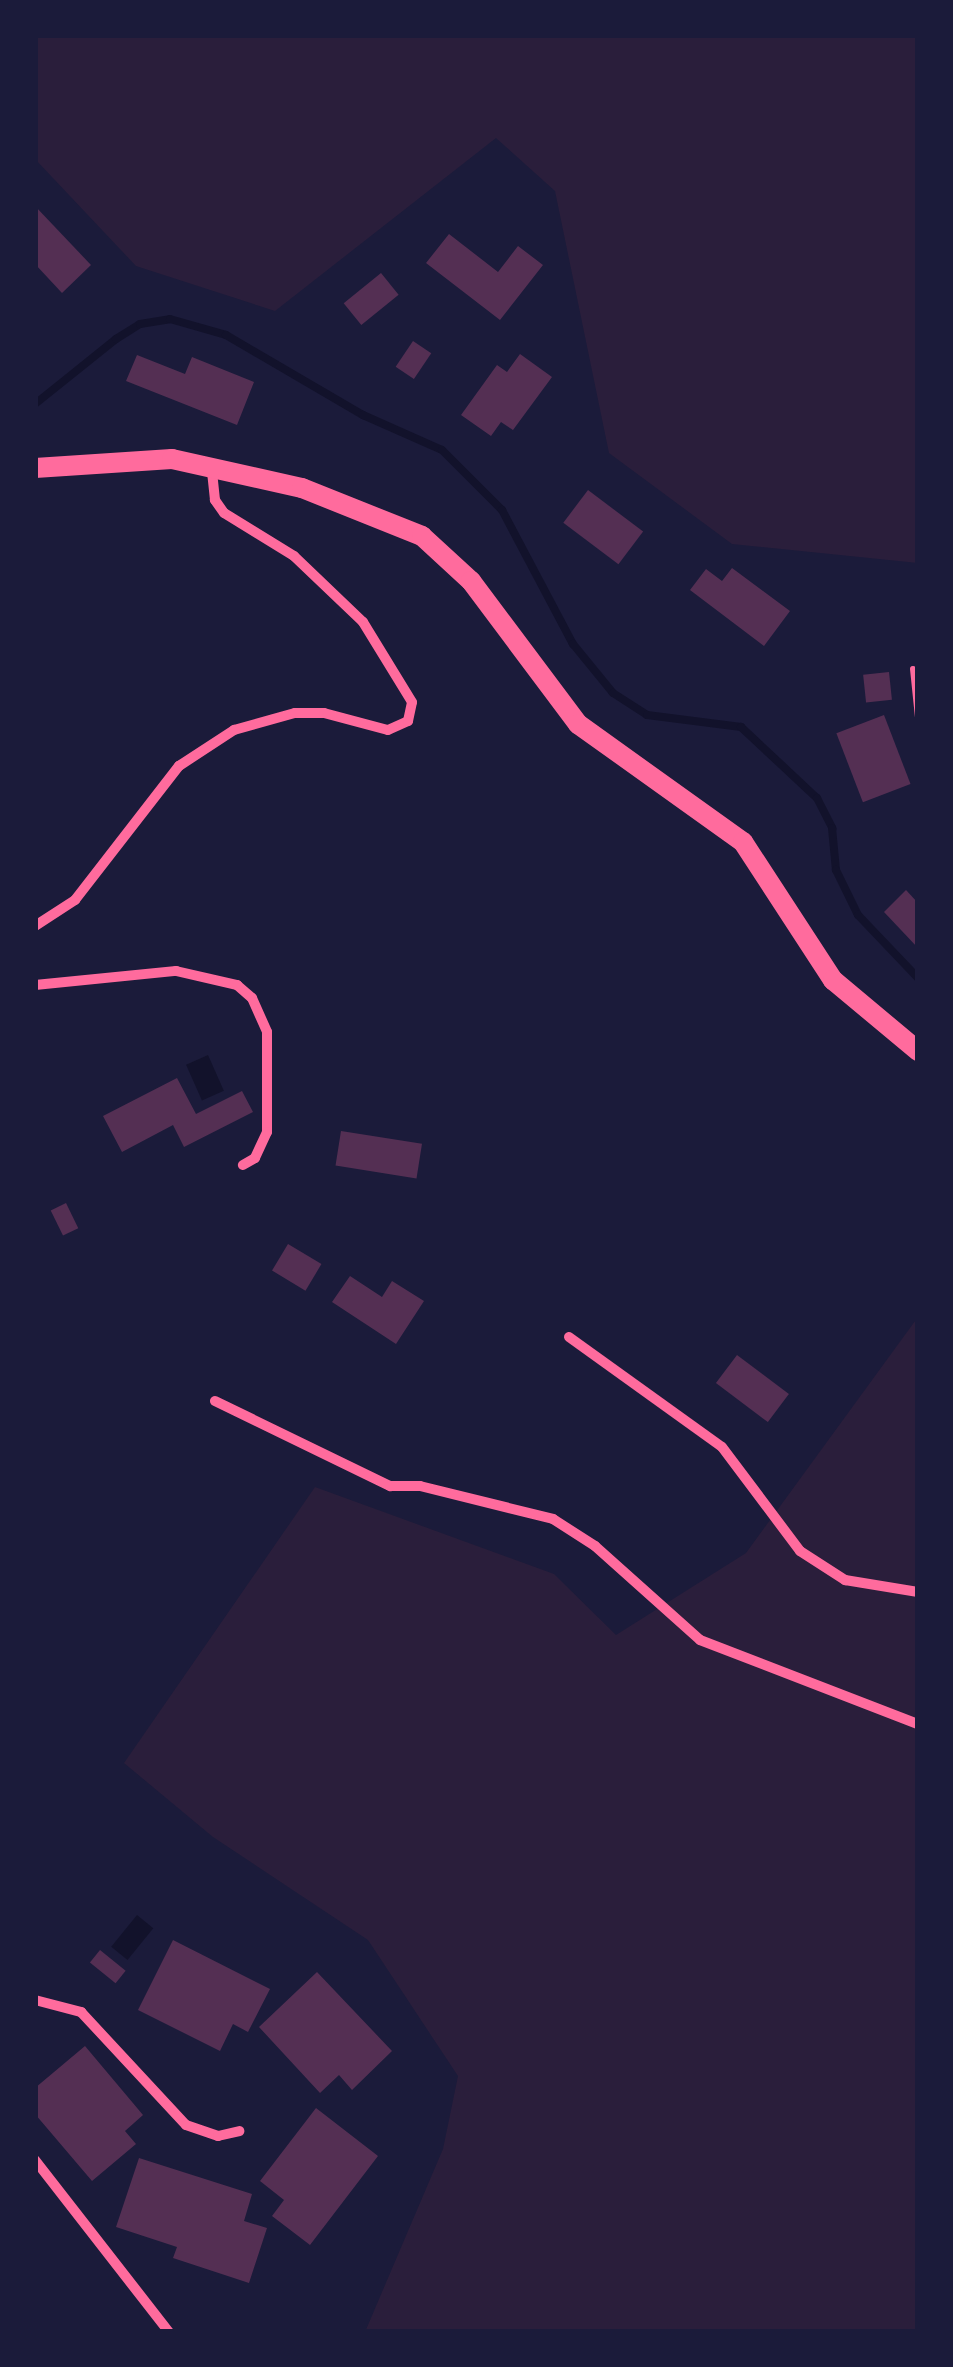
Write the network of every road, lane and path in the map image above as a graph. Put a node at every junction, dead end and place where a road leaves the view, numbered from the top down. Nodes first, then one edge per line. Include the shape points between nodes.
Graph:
1 (35, 468) edge
2 (212, 468) junction
3 (912, 668) dead end
4 (918, 717) edge
5 (35, 926) edge
6 (35, 986) edge
7 (918, 1051) edge
8 (243, 1165) dead end
9 (569, 1337) dead end
10 (215, 1402) dead end
11 (918, 1592) edge
12 (918, 1724) edge
13 (35, 2000) edge
14 (239, 2132) dead end
15 (35, 2160) edge
16 (169, 2332) edge

1 - 2 main road via 155,456
2 - 5 street via 215,500 224,513 294,556 363,622 412,702 408,721 388,730 324,712 294,712 234,730 179,766 76,900
2 - 7 main road via 366,509 438,548 578,724 743,842 833,980
3 - 4 lane
6 - 8 street via 176,971 237,985 252,998 266,1032 266,1132 255,1158
9 - 11 street via 722,1447 800,1551 845,1580
10 - 12 street via 390,1486 420,1486 554,1519 595,1546 700,1640
13 - 14 street via 81,2012 186,2125 218,2136
15 - 16 street

